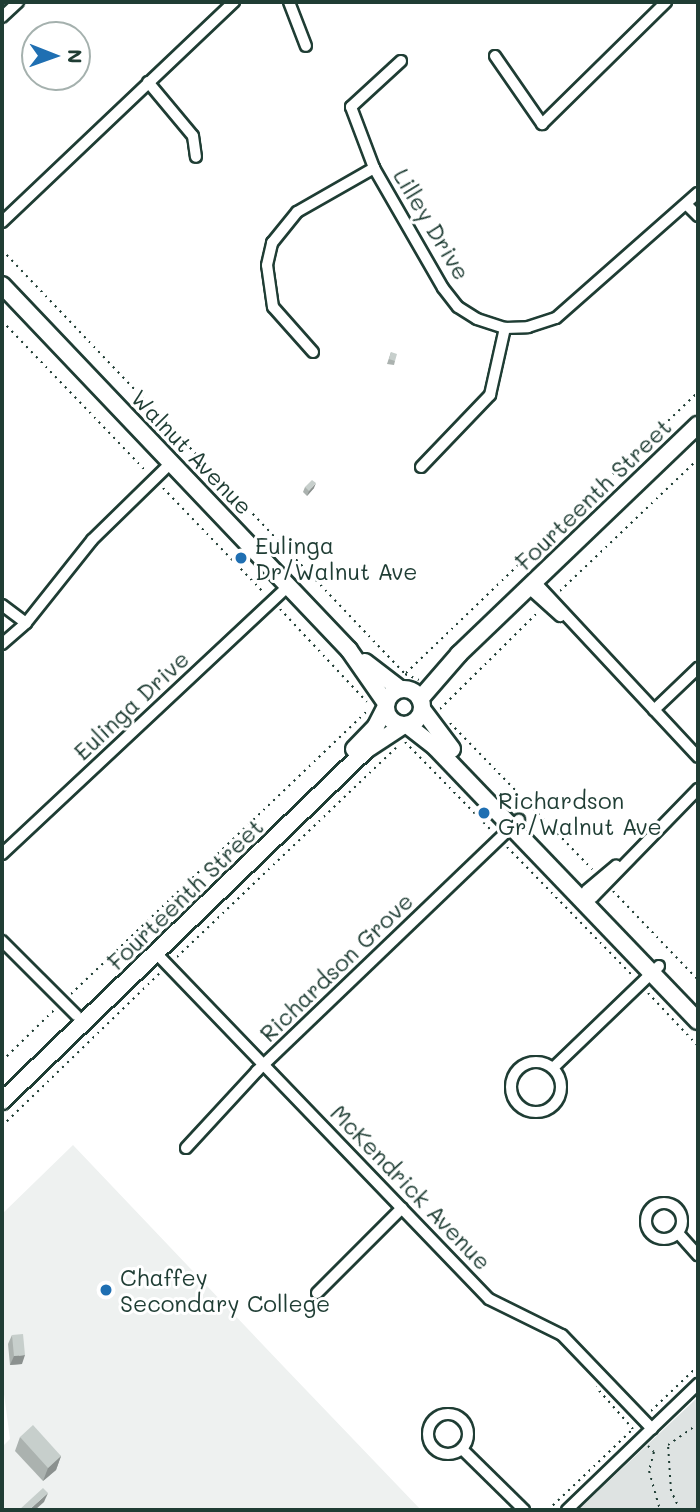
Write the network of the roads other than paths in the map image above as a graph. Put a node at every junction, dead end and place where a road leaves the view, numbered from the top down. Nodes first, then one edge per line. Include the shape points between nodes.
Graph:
1 (18, 2) edge
2 (234, 2) edge
3 (289, 2) edge
4 (660, 4) edge
5 (2, 18) edge
6 (306, 46) dead end
7 (495, 56) dead end
8 (401, 61) dead end
9 (148, 82) junction
10 (196, 157) dead end
11 (374, 168) junction
12 (698, 192) edge
13 (687, 205) junction
14 (698, 216) edge
15 (2, 222) edge
16 (2, 285) edge
17 (505, 328) junction
18 (313, 352) dead end
19 (698, 425) edge
20 (171, 463) junction
21 (421, 467) dead end
22 (532, 585) junction
23 (288, 586) junction
24 (2, 605) edge
25 (26, 623) junction
26 (2, 644) edge
27 (349, 650) junction
28 (698, 668) edge
29 (418, 693) junction
30 (381, 705) junction
31 (653, 710) junction
32 (405, 725) junction
33 (386, 736) junction
34 (698, 757) edge
35 (698, 789) edge
36 (515, 823) junction
37 (2, 854) edge
38 (587, 896) junction
39 (2, 941) edge
40 (156, 953) junction
41 (650, 974) junction
42 (698, 1007) edge
43 (76, 1015) junction
44 (698, 1021) edge
45 (264, 1064) junction
46 (553, 1068) junction
47 (2, 1086) edge
48 (2, 1101) edge
49 (186, 1148) dead end
50 (402, 1208) junction
51 (678, 1233) dead end
52 (698, 1255) edge
53 (317, 1293) dead end
54 (698, 1384) edge
55 (652, 1429) junction
56 (462, 1449) dead end
57 (524, 1510) edge
58 (567, 1510) edge

1 - 5 street
2 - 9 street
3 - 6 street
4 - 7 street via 542,124
8 - 11 street, Lilley Drive via 352,107
9 - 10 street via 193,136
9 - 15 street
11 - 17 street, Lilley Drive via 458,307
11 - 18 street via 297,212 272,243 267,265 273,307
12 - 13 street
13 - 14 street
13 - 17 street via 556,318
16 - 20 street, Walnut Avenue
17 - 21 street via 490,395
19 - 22 street, Fourteenth Street
20 - 23 street, Walnut Avenue
20 - 25 street via 92,540
22 - 29 street, Fourteenth Street
22 - 31 street
23 - 27 street, Walnut Avenue
23 - 37 street, Eulinga Drive
24 - 25 street
25 - 26 street
27 - 29 street, Walnut Avenue
27 - 30 street, Walnut Avenue
28 - 31 street
29 - 30 street, Fourteenth Street
29 - 32 street, Fourteenth Street via 417,720
29 - 36 street, Walnut Avenue via 439,735
30 - 32 street, Walnut Avenue via 388,717
30 - 33 street, Fourteenth Street
31 - 34 street
32 - 33 street, Fourteenth Street
32 - 36 street, Walnut Avenue via 424,736
33 - 40 street, Fourteenth Street
33 - 43 street, Fourteenth Street
35 - 38 street
36 - 38 street, Walnut Avenue
36 - 45 street, Richardson Grove
38 - 41 street, Walnut Avenue
39 - 43 street
40 - 45 street, McKendrick Avenue
40 - 48 street, Fourteenth Street
41 - 42 street, Walnut Avenue
41 - 44 street, Walnut Avenue
41 - 46 street
43 - 47 street, Fourteenth Street
45 - 49 street, Richardson Grove
45 - 50 street, McKendrick Avenue
46 - 46 street via 561,1092 552,1107 536,1112 519,1105 511,1090 516,1072 533,1062
50 - 53 street
50 - 55 street, McKendrick Avenue via 489,1299 562,1335
51 - 52 street
54 - 55 street
55 - 58 street
56 - 57 street

